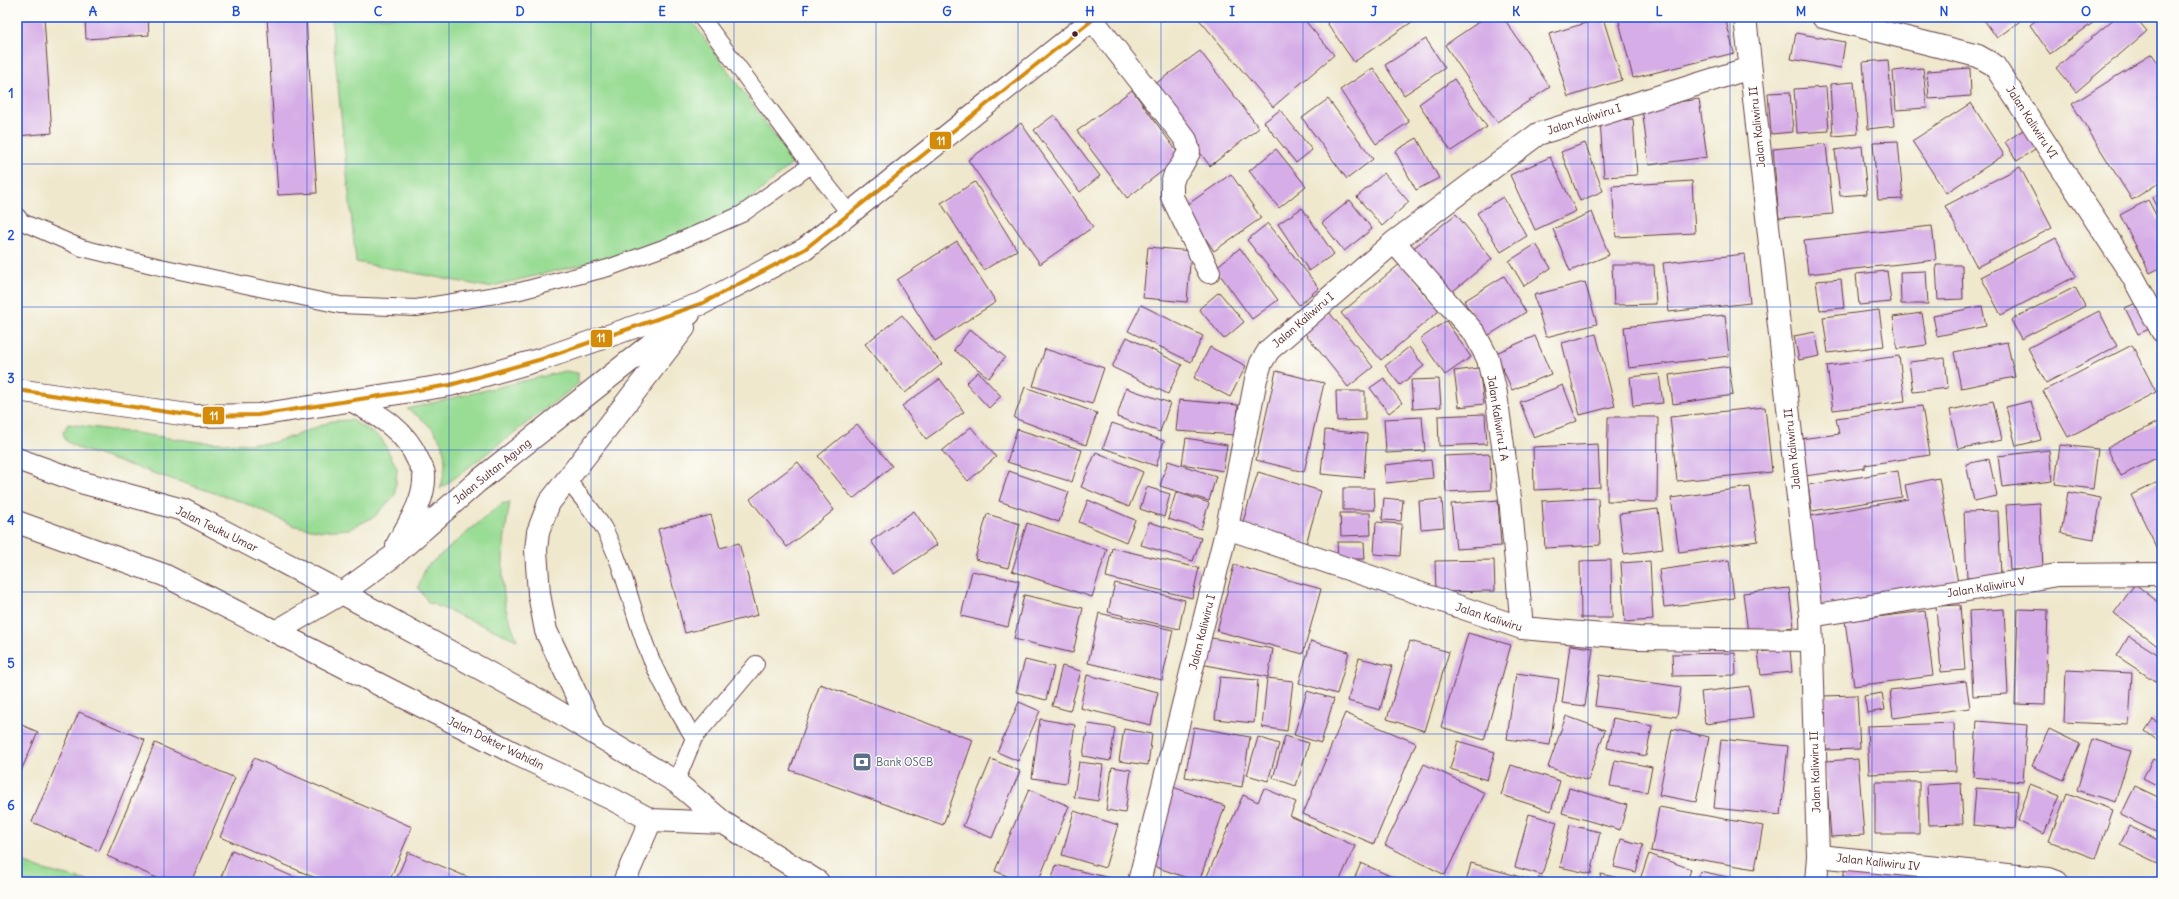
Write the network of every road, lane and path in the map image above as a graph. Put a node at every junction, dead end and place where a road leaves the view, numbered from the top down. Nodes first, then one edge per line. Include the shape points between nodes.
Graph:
1 (701, 17) edge
2 (1745, 17) edge
3 (1823, 17) edge
4 (1094, 18) edge
5 (1750, 68) junction
6 (810, 165) junction
7 (850, 214) junction
8 (17, 216) edge
9 (1394, 242) junction
10 (1209, 272) dead end
11 (703, 303) junction
12 (2162, 332) edge
13 (17, 390) edge
14 (351, 400) junction
15 (17, 459) edge
16 (568, 481) junction
17 (17, 522) edge
18 (1227, 528) junction
19 (392, 557) junction
20 (2162, 574) edge
21 (342, 593) junction
22 (1811, 616) junction
23 (1522, 628) junction
24 (277, 631) junction
25 (1811, 640) junction
26 (756, 664) dead end
27 (595, 734) junction
28 (694, 738) junction
29 (676, 782) junction
30 (651, 820) junction
31 (724, 823) junction
32 (1818, 856) junction
33 (624, 882) edge
34 (818, 882) edge
35 (1139, 882) edge
36 (1816, 882) edge
37 (2057, 882) edge

1 - 6 lane
2 - 5 main road, Jalan Kaliwiru II
3 - 12 main road, Jalan Kaliwiru VI via 1978,56 1994,64 2133,277
4 - 7 main road, Jalan Sultan Agung
4 - 10 main road via 1186,140 1189,152 1175,174 1172,197
5 - 9 main road, Jalan Kaliwiru I via 1538,134
5 - 22 main road, Jalan Kaliwiru II
6 - 7 lane
6 - 8 lane via 742,214 666,248 608,268 520,291 416,308 340,305 156,266 82,248 22,222
7 - 11 main road, Jalan Sultan Agung via 805,249
9 - 18 main road, Jalan Kaliwiru I via 1269,350 1261,363
9 - 23 main road, Jalan Kaliwiru I A via 1475,334 1488,359 1496,394 1510,498
11 - 14 main road, Jalan Sultan Agung via 542,359 450,385
11 - 16 main road
11 - 19 main road, Jalan Sultan Agung via 477,482
13 - 14 main road, Jalan Sultan Agung via 196,416 258,415
14 - 19 main road via 382,417 403,434 415,452 424,473 415,512
15 - 21 main road, Jalan Teuku Umar via 84,483 183,510
16 - 27 main road via 549,503 538,532 536,550 539,594 546,631
16 - 28 lane via 604,528 617,559 646,648
17 - 24 main road via 164,576
18 - 23 main road, Jalan Kaliwiru
18 - 35 main road, Jalan Kaliwiru I
19 - 21 main road, Jalan Sultan Agung
20 - 22 main road, Jalan Kaliwiru V via 2057,575
21 - 24 main road, Jalan Sultan Agung
21 - 27 main road, Jalan Dokter Wahidin via 540,701
22 - 25 main road, Jalan Kaliwiru II
23 - 25 main road, Jalan Kaliwiru via 1638,638
24 - 30 main road, Jalan Dokter Wahidin
25 - 32 main road, Jalan Kaliwiru II
26 - 28 lane
27 - 29 main road, Jalan Dokter Wahidin
28 - 29 lane
29 - 31 main road, Jalan Dokter Wahidin
30 - 31 main road, Jalan Dokter Wahidin
30 - 33 main road
31 - 34 main road, Jalan Dokter Wahidin
32 - 36 main road, Jalan Kaliwiru II
32 - 37 main road, Jalan Kaliwiru IV via 2049,879

